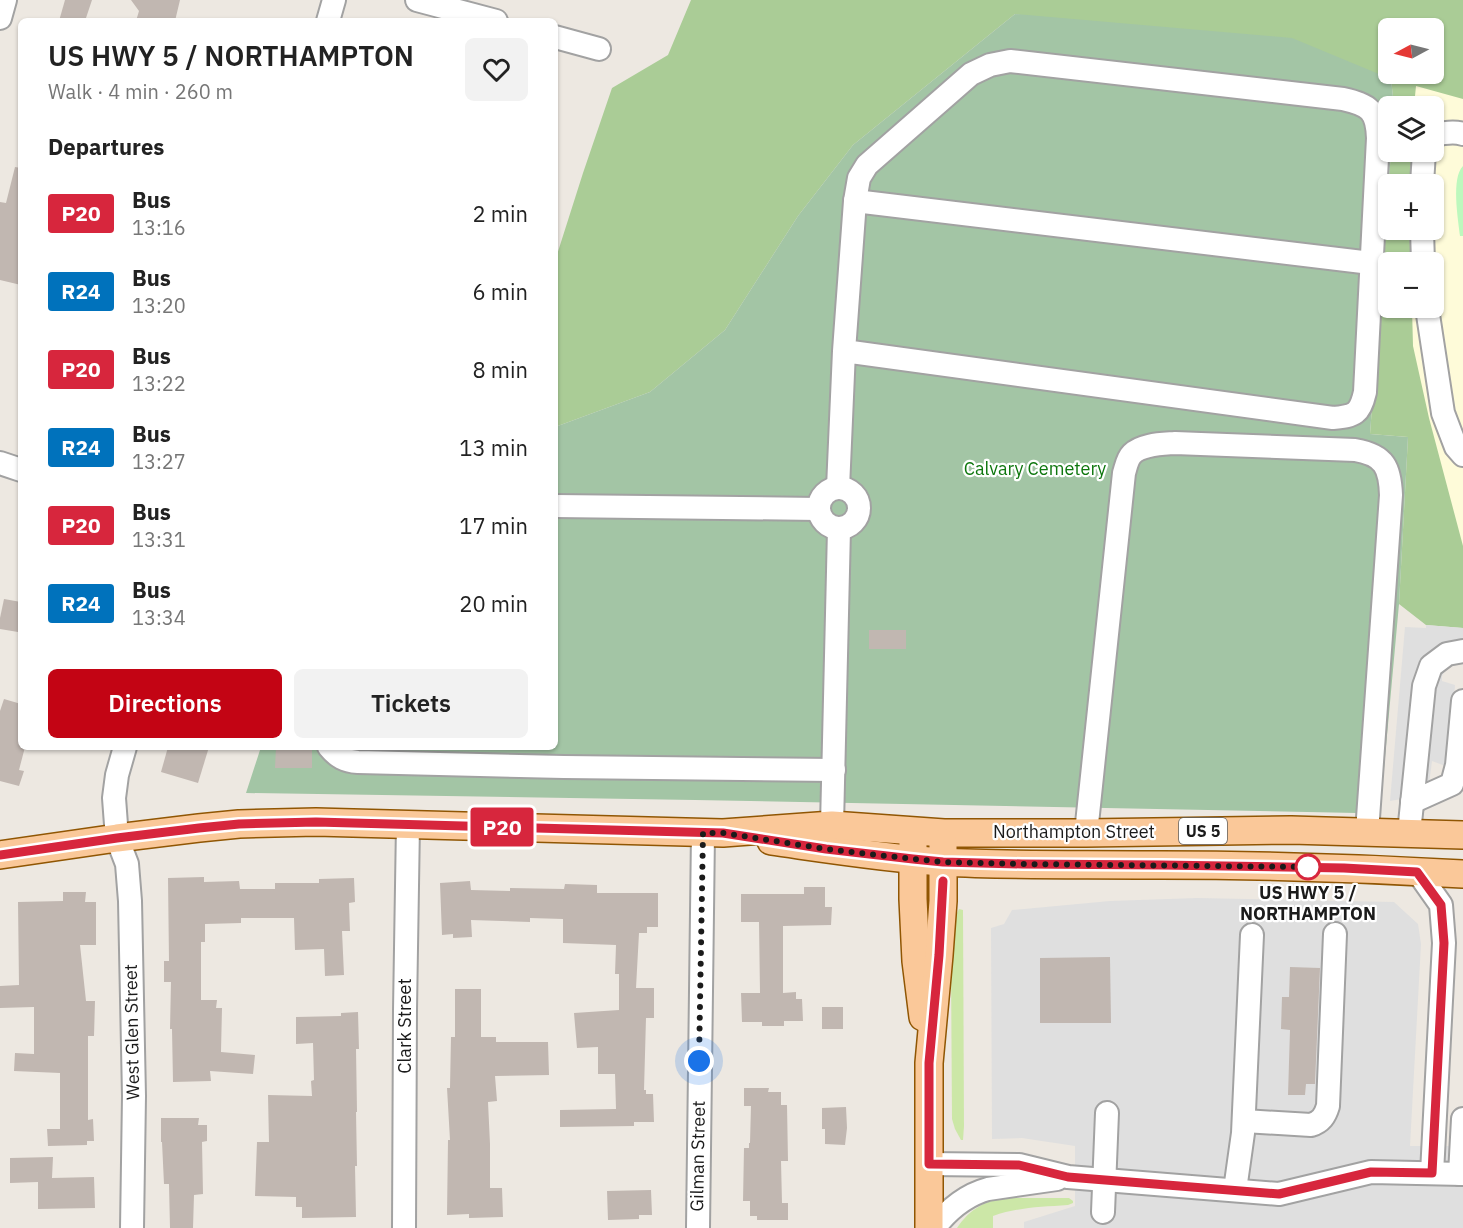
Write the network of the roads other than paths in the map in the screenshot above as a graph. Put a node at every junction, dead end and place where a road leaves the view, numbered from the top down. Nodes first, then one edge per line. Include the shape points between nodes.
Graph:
1 (5, 0) edge
2 (334, 0) edge
3 (417, 0) edge
4 (0, 18) edge
5 (329, 18) edge
6 (485, 18) edge
7 (558, 38) edge
8 (599, 49) dead end
9 (1444, 134) edge
10 (1463, 134) edge
11 (855, 201) junction
12 (1371, 263) junction
13 (1429, 318) edge
14 (844, 351) junction
15 (1463, 455) edge
16 (0, 463) edge
17 (18, 469) edge
18 (838, 488) junction
19 (558, 506) edge
20 (819, 509) junction
21 (839, 529) junction
22 (1463, 651) edge
23 (1463, 701) edge
24 (124, 750) edge
25 (332, 750) edge
26 (834, 770) junction
27 (1412, 802) junction
28 (408, 824) junction
29 (832, 825) junction
30 (913, 830) junction
31 (944, 832) junction
32 (1366, 832) junction
33 (713, 833) junction
34 (1086, 833) junction
35 (1409, 833) junction
36 (1463, 835) edge
37 (117, 838) junction
38 (0, 855) edge
39 (913, 859) junction
40 (1463, 861) edge
41 (943, 862) junction
42 (1202, 865) junction
43 (1417, 872) junction
44 (1463, 874) edge
45 (1335, 934) dead end
46 (1252, 935) dead end
47 (929, 1063) junction
48 (1107, 1113) dead end
49 (1463, 1119) edge
50 (1244, 1121) junction
51 (929, 1164) junction
52 (1432, 1173) junction
53 (1462, 1174) edge
54 (1068, 1177) junction
55 (1105, 1180) junction
56 (1235, 1190) junction
57 (1103, 1212) dead end
58 (132, 1228) edge
59 (404, 1228) edge
60 (698, 1228) edge
61 (929, 1228) edge
62 (934, 1228) edge

1 - 4 street
2 - 5 street
3 - 6 street
7 - 8 street
9 - 10 street
11 - 12 street
11 - 12 street via 859,178 867,165 971,74 996,63 1010,61 1343,99 1367,108 1378,125
11 - 14 street
12 - 14 street via 1365,392 1359,409 1346,417
13 - 15 street via 1443,413
14 - 18 street
16 - 17 street
18 - 20 street via 825,493
18 - 21 street via 853,495 858,507 856,519
19 - 20 street
20 - 21 street via 827,525
21 - 26 street
22 - 27 street via 1447,654 1431,666 1424,686
23 - 27 street via 1452,784
24 - 37 street, West Glen Street via 114,798
25 - 26 street via 341,758 358,762
26 - 29 street
27 - 35 street
28 - 33 main road, Northampton Street / US 5
28 - 37 main road, Northampton Street / US 5 via 239,824
28 - 59 street, Clark Street
29 - 30 main road, Northampton Street / US 5
29 - 33 main road, Northampton Street / US 5
30 - 31 main road, Northampton Street / US 5
30 - 39 main road
31 - 34 main road, Northampton Street / US 5
31 - 41 main road
32 - 34 main road, Northampton Street / US 5
32 - 34 street via 1391,495 1386,468 1369,452 1355,450 1175,443 1139,449 1131,455 1124,473
32 - 35 main road, Northampton Street / US 5
33 - 39 main road, Northampton Street / US 5
33 - 60 street, Gilman Street
35 - 36 main road, Northampton Street / US 5
37 - 38 main road, Northampton Street / US 5
37 - 58 street, West Glen Street via 126,864 130,901
39 - 41 main road, Northampton Street / US 5
39 - 47 main road via 916,961
40 - 42 main road via 1284,853
41 - 42 main road, Northampton Street / US 5
41 - 47 main road
42 - 43 main road, Northampton Street / US 5
43 - 44 main road, Northampton Street / US 5
43 - 52 street via 1441,905 1444,943
45 - 50 street via 1326,1113 1311,1125
46 - 50 street
47 - 51 main road
48 - 55 street
49 - 53 street
50 - 56 street
51 - 54 street via 1019,1165
51 - 61 main road
52 - 53 street
52 - 56 street via 1371,1172 1279,1194
54 - 55 street
54 - 62 street via 978,1192
55 - 56 street
55 - 57 street

